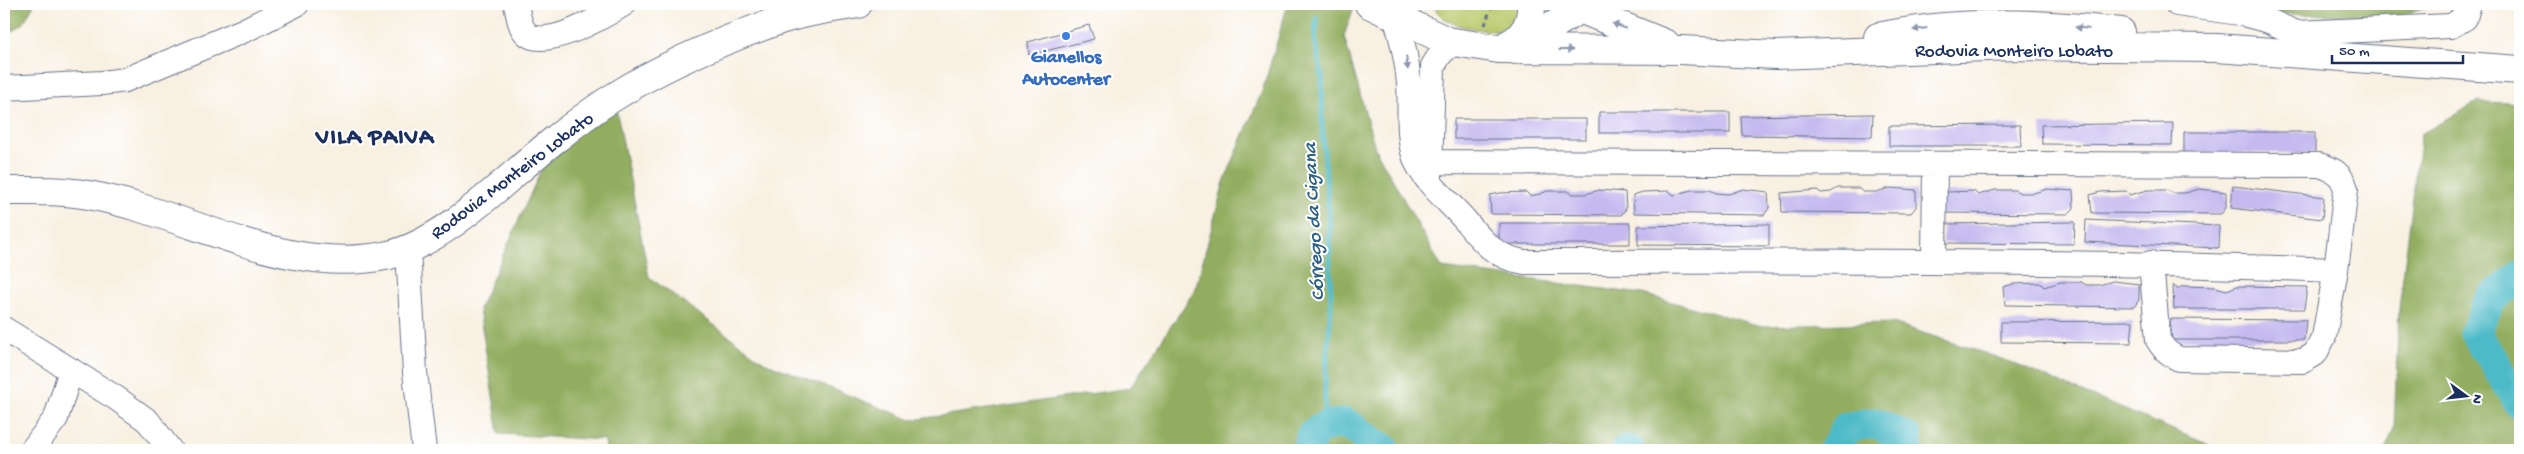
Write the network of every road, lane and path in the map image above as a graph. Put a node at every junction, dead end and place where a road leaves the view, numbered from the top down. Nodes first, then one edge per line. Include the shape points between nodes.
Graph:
1 (297, 4) edge
2 (516, 4) edge
3 (624, 4) edge
4 (858, 4) edge
5 (1368, 4) edge
6 (1531, 4) edge
7 (2177, 4) edge
8 (2469, 4) edge
9 (1579, 6) edge
10 (1409, 16) edge
11 (1454, 42) junction
12 (2296, 44) junction
13 (1507, 49) junction
14 (1681, 50) junction
15 (2520, 70) edge
16 (4, 88) edge
17 (1934, 164) junction
18 (1426, 168) junction
19 (4, 191) edge
20 (408, 250) junction
21 (1934, 261) junction
22 (2151, 263) junction
23 (2336, 270) junction
24 (4, 329) edge
25 (71, 370) junction
26 (32, 450) edge
27 (170, 450) edge
28 (424, 450) edge

1 - 16 street via 245,30 125,80
2 - 3 street via 526,32 532,38 541,39 589,23
4 - 20 main road, Rodovia Monteiro Lobato via 781,20 672,64 614,96 555,139 462,216
5 - 10 main road, Rodovia Monteiro Lobato
6 - 13 main road via 1527,26
7 - 12 street via 2269,21
8 - 12 street via 2465,18 2451,26
9 - 13 main road
14 -> 9 main road, Rodovia Monteiro Lobato
10 - 11 main road, Rodovia Monteiro Lobato
10 -> 18 street via 1405,51 1411,133
11 - 13 main road, Rodovia Monteiro Lobato
11 - 18 street via 1441,53 1433,66
12 - 14 main road, Rodovia Monteiro Lobato via 2217,48 2013,46 1776,55
12 - 15 main road, Rodovia Monteiro Lobato
13 -> 14 main road, Rodovia Monteiro Lobato
17 - 18 street
17 - 21 street
17 - 23 street via 2319,165 2339,173 2346,189
18 - 21 street via 1484,242 1501,256 1524,262
19 - 20 main road, Rodovia Monteiro Lobato via 52,190 90,195 276,250 319,258 358,259
20 - 28 street via 415,372
21 - 22 street
22 - 23 street
22 - 23 street via 2158,340 2164,350 2179,359 2303,362 2315,354 2324,337
24 - 25 street
25 - 26 street via 56,418
25 - 27 street via 148,421

